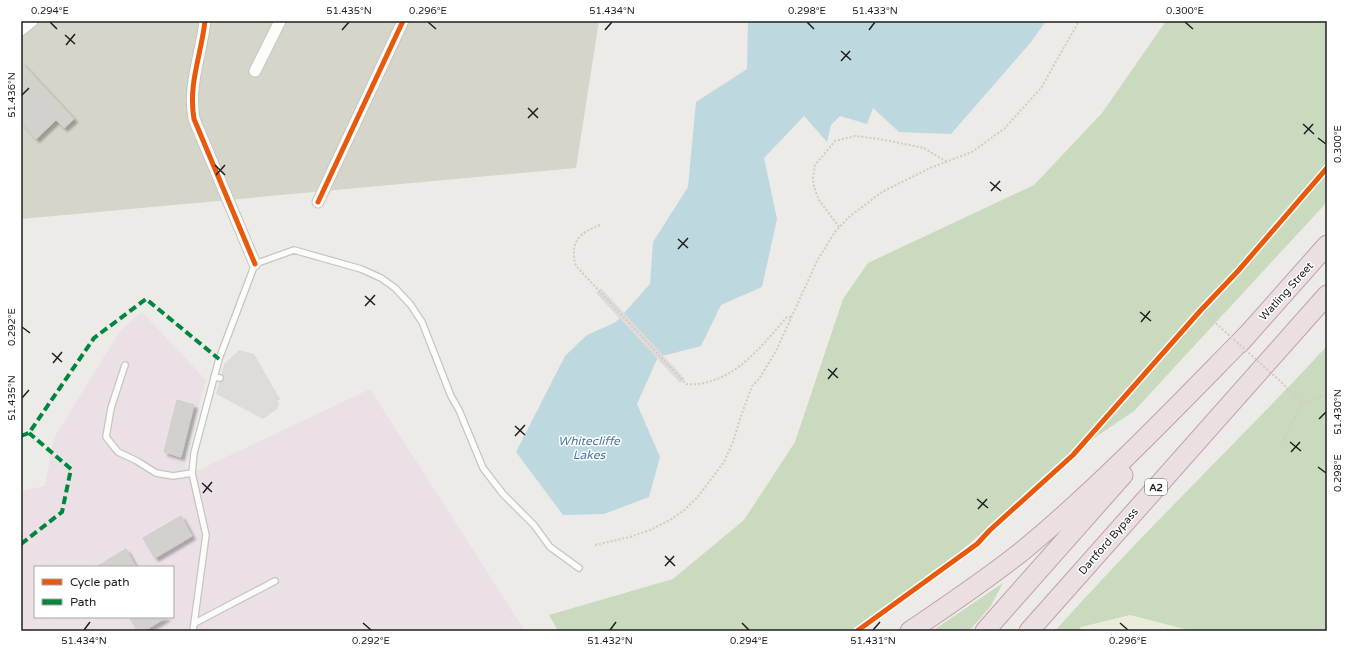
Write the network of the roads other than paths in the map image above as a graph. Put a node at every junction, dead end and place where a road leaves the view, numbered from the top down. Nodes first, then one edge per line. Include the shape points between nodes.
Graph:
1 (32, 21) edge
2 (205, 21) edge
3 (280, 21) edge
4 (403, 21) edge
5 (21, 30) edge
6 (255, 71) dead end
7 (318, 202) dead end
8 (1327, 245) edge
9 (256, 264) junction
10 (1327, 295) edge
11 (1241, 342) junction
12 (125, 365) dead end
13 (214, 377) junction
14 (220, 378) dead end
15 (192, 473) junction
16 (579, 568) dead end
17 (275, 581) dead end
18 (195, 623) junction
19 (193, 631) edge
20 (910, 631) edge
21 (985, 631) edge
22 (1029, 631) edge

1 - 5 street
2 - 9 street via 193,81 194,120
3 - 6 street
4 - 7 street
8 - 11 highway, Watling Street
9 - 13 lane
9 - 16 lane via 294,250 361,269 382,278 395,288 422,322 483,468 498,488 534,525 550,547
10 - 22 highway, Dartford Bypass / A2
11 - 20 highway via 1102,480 1026,547 980,584
11 - 21 highway
12 - 15 lane via 111,408 106,437 118,452 156,473 173,476
13 - 14 lane
13 - 15 lane via 194,453
15 - 18 lane via 206,535
17 - 18 lane
18 - 19 lane

